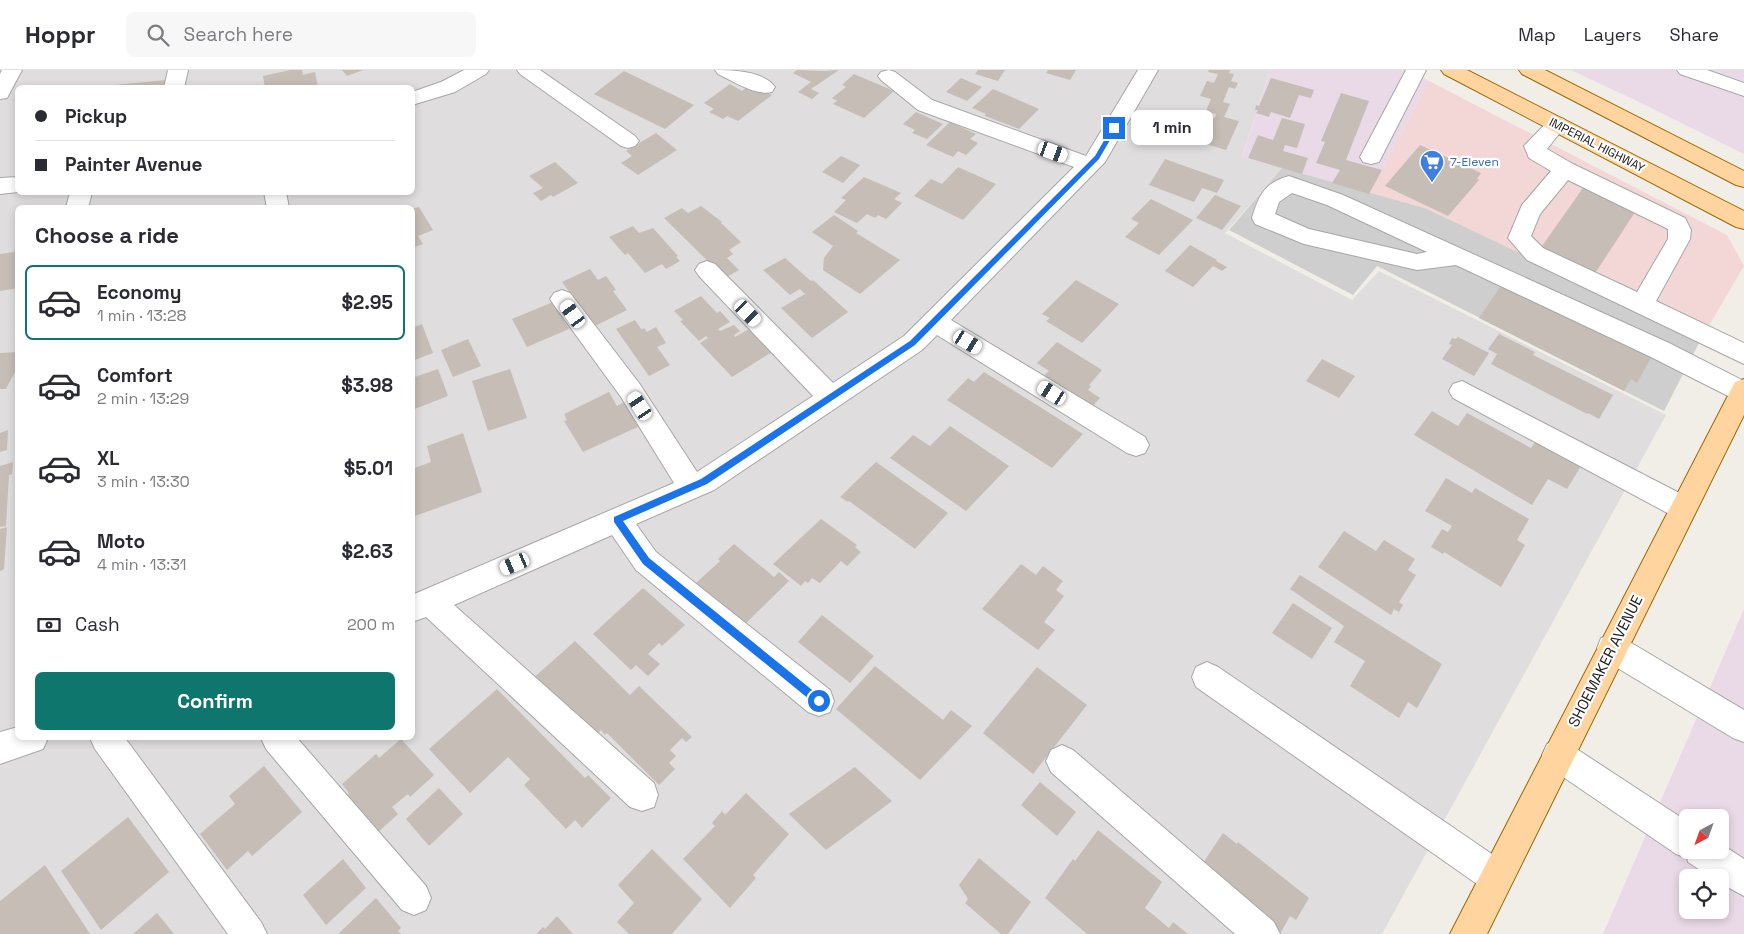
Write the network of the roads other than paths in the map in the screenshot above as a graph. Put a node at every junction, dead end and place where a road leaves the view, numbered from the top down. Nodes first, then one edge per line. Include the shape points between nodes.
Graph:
1 (12, 70) edge
2 (178, 70) edge
3 (479, 70) edge
4 (527, 70) edge
5 (725, 70) edge
6 (1148, 70) edge
7 (1416, 70) edge
8 (1451, 70) edge
9 (1529, 70) edge
10 (1687, 70) edge
11 (888, 76) dead end
12 (175, 85) edge
13 (765, 87) dead end
14 (1744, 90) edge
15 (0, 92) edge
16 (415, 98) edge
17 (1557, 124) junction
18 (628, 141) dead end
19 (1371, 157) dead end
20 (1090, 165) junction
21 (1565, 169) junction
22 (1744, 180) edge
23 (15, 185) edge
24 (0, 186) edge
25 (1744, 221) edge
26 (1456, 257) junction
27 (707, 270) dead end
28 (562, 299) dead end
29 (1642, 305) junction
30 (934, 321) junction
31 (1744, 354) edge
32 (1462, 390) dead end
33 (1743, 390) edge
34 (831, 398) junction
35 (1136, 445) dead end
36 (691, 487) junction
37 (1683, 508) junction
38 (617, 520) junction
39 (421, 605) edge
40 (1612, 648) junction
41 (1207, 677) dead end
42 (819, 701) dead end
43 (1744, 727) edge
44 (26, 740) edge
45 (107, 740) edge
46 (280, 740) edge
47 (0, 748) edge
48 (1558, 755) junction
49 (1062, 761) dead end
50 (642, 795) dead end
51 (1679, 836) edge
52 (1714, 859) edge
53 (1496, 877) junction
54 (1744, 879) edge
55 (414, 898) dead end
56 (249, 934) edge
57 (1262, 934) edge
58 (1468, 934) edge

1 - 15 street
2 - 12 street
3 - 16 street
4 - 18 street
5 - 13 street
6 - 20 street
7 - 19 street
8 - 17 main road, IMPERIAL HIGHWAY
9 - 22 main road
10 - 14 street
11 - 20 street via 926,105
17 - 21 street via 1535,146 1537,153
17 - 25 main road, IMPERIAL HIGHWAY
20 - 30 street
21 - 29 street via 1677,224 1679,239
21 - 29 street via 1530,211 1519,238 1535,254
23 - 24 street
26 - 26 street via 1335,200 1289,184 1269,198 1263,218 1304,236 1417,262
26 - 33 street
27 - 34 street
28 - 36 street via 630,390
29 - 31 street
30 - 34 street via 913,343
30 - 35 street
32 - 37 street
33 - 37 main road, SHOEMAKER AVENUE
34 - 36 street via 704,482
36 - 38 street
37 - 40 main road, SHOEMAKER AVENUE
38 - 39 street
38 - 42 street via 646,561
39 - 50 street
40 - 43 street
40 - 48 main road, SHOEMAKER AVENUE
41 - 53 street
44 - 47 street
45 - 56 street
46 - 55 street
48 - 51 street
48 - 53 main road, SHOEMAKER AVENUE
49 - 57 street
52 - 54 street
53 - 58 main road, SHOEMAKER AVENUE

